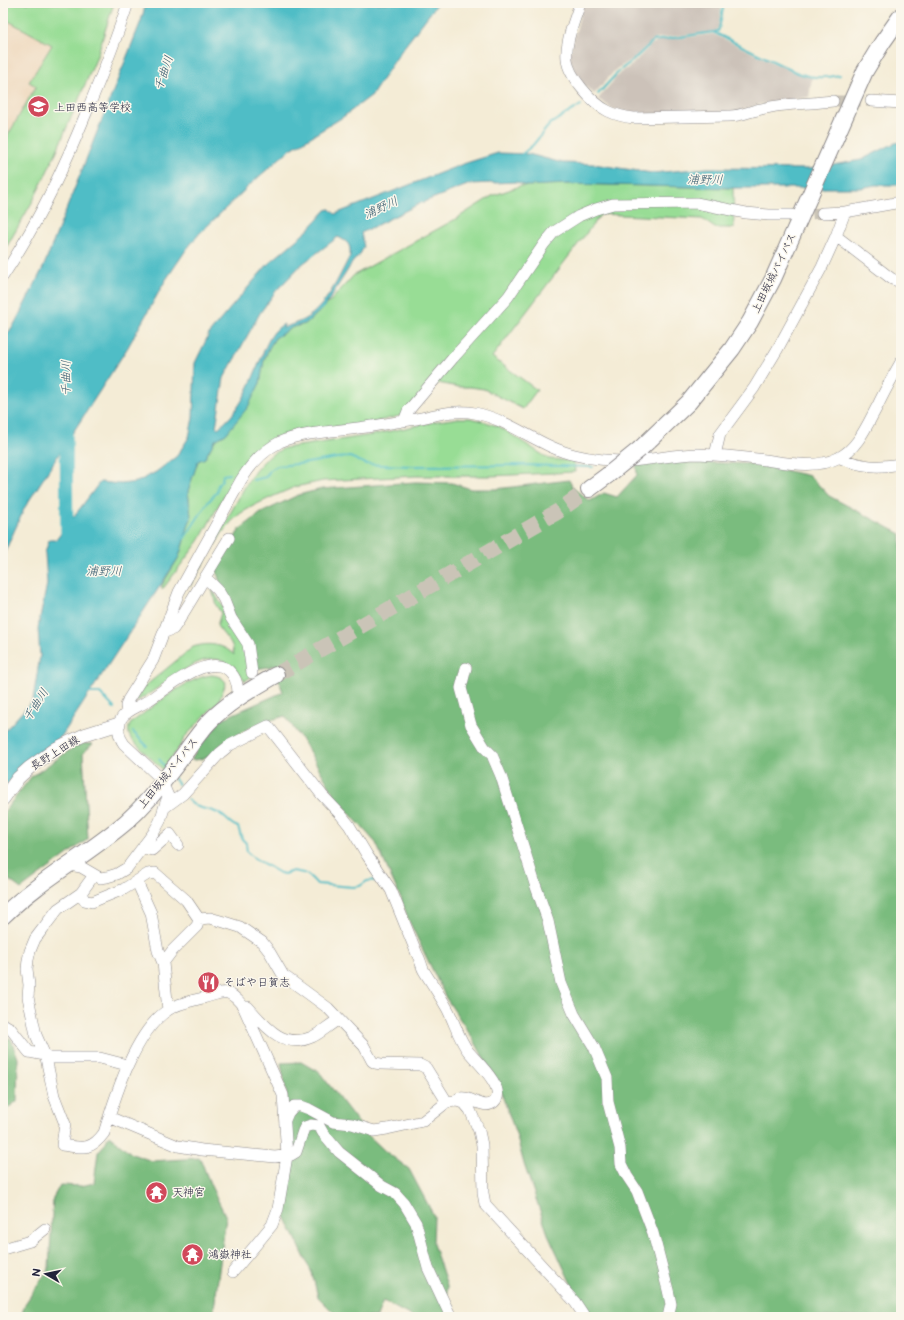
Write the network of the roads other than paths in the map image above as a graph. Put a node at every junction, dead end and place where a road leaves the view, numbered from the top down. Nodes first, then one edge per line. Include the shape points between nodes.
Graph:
1 (128, 3) edge
2 (580, 3) edge
3 (901, 16) edge
4 (832, 101) tunnel mouth
5 (872, 101) tunnel mouth
6 (901, 102) edge
7 (901, 202) edge
8 (844, 212) junction
9 (822, 213) tunnel mouth
10 (792, 215) tunnel mouth
11 (836, 236) junction
12 (3, 276) edge
13 (901, 282) edge
14 (901, 362) edge
15 (404, 421) junction
16 (716, 455) junction
17 (840, 458) junction
18 (901, 464) edge
19 (589, 489) tunnel mouth
20 (229, 538) dead end
21 (205, 577) junction
22 (165, 632) junction
23 (466, 668) dead end
24 (276, 675) tunnel mouth
25 (235, 679) junction
26 (254, 680) junction
27 (237, 698) junction
28 (127, 713) junction
29 (119, 724) junction
30 (157, 775) dead end
31 (164, 787) dead end
32 (3, 799) edge
33 (164, 808) junction
34 (144, 845) junction
35 (178, 845) dead end
36 (88, 852) junction
37 (69, 865) junction
38 (94, 875) junction
39 (136, 882) junction
40 (81, 893) junction
41 (3, 916) edge
42 (199, 919) junction
43 (163, 963) junction
44 (243, 1006) junction
45 (168, 1010) junction
46 (338, 1020) junction
47 (3, 1024) edge
48 (46, 1056) junction
49 (127, 1065) junction
50 (452, 1101) junction
51 (109, 1117) junction
52 (285, 1121) junction
53 (287, 1156) junction
54 (45, 1229) dead end
55 (3, 1249) edge
56 (233, 1272) dead end
57 (451, 1317) edge
58 (585, 1317) edge
59 (668, 1317) edge

1 - 12 street via 106,67 73,146 39,214
2 - 4 street via 569,42 567,64 575,80 596,103 607,110 634,118 730,116 780,106
3 - 19 highway, 上田坂城バイパス, bridge via 872,58 810,199 750,322 732,349 689,402 640,449
5 - 6 street
7 - 8 street
8 - 9 street
8 - 11 street
10 - 15 street via 746,213 696,203 613,204 579,216 554,232 508,297 452,358 408,411
11 - 13 street
11 - 16 street via 777,350 754,388 720,434
14 - 17 street via 863,432
15 - 16 street via 443,413 475,413 502,421 562,451 583,457 630,461 681,455
15 - 22 street via 294,437 270,448 258,457 240,480 179,592
16 - 17 street via 801,464 829,462
17 - 18 street via 853,464 872,467
20 - 21 street
21 - 22 street via 178,622
21 - 26 street via 218,590 231,618 248,644
22 - 28 street via 153,660 128,700
23 - 59 street via 461,688 471,725 492,755 501,776 548,922 561,983 607,1078 608,1102 620,1148 621,1164 637,1191 653,1233 671,1304
24 - 26 highway, 上田坂城バイパス
25 - 26 street via 250,687
25 - 27 street via 239,692
25 - 28 street via 228,670 220,666 204,667
26 - 27 highway, 上田坂城バイパス
27 - 36 highway, 上田坂城バイパス via 195,738 148,801
28 - 29 street
29 - 30 street via 119,735 124,744
29 - 32 main road, 長野上田線 via 74,739 52,752 18,778
31 - 33 street via 168,796
33 - 34 street via 160,821
33 - 50 street via 183,794 230,744 268,726 349,825 391,890 423,969 467,1049 494,1081 497,1091 494,1101 484,1105 466,1097
34 - 35 street via 152,850 170,834
34 - 38 street via 127,868 117,874 100,878
36 - 37 highway, 上田坂城バイパス
36 - 38 street via 87,866
37 - 38 street via 81,867
37 - 41 highway, 上田坂城バイパス via 37,886
38 - 40 street
39 - 40 street via 92,902 84,900
39 - 42 street via 148,874 155,873 186,900
39 - 43 street via 151,913 158,951
40 - 48 street via 58,909 35,939 30,951 27,969 28,998 36,1035
42 - 43 street via 197,926
42 - 46 street via 210,918 224,922 240,928 262,942 283,975 328,1008
43 - 45 street
44 - 45 street via 234,995 227,992 180,1004
44 - 46 street via 248,1007 269,1030 286,1040 295,1041 312,1037
44 - 52 street via 283,1095
45 - 49 street via 156,1020 138,1043
46 - 50 street via 364,1046 372,1061 420,1065 426,1068
47 - 48 street via 10,1028 29,1052
48 - 49 street via 100,1058
48 - 51 street via 54,1096 65,1124 62,1145 90,1147 104,1133
49 - 51 street
50 - 52 street via 423,1121 374,1131 352,1124 333,1122 301,1106 294,1106
50 - 58 street via 464,1103 479,1131 485,1204 575,1302
51 - 53 street via 178,1146 275,1157
52 - 53 street
53 - 56 street via 278,1209 272,1224
53 - 57 street via 296,1152 306,1127 319,1126 339,1152 377,1183 394,1193 404,1203 416,1223 428,1268
54 - 55 street via 30,1241

